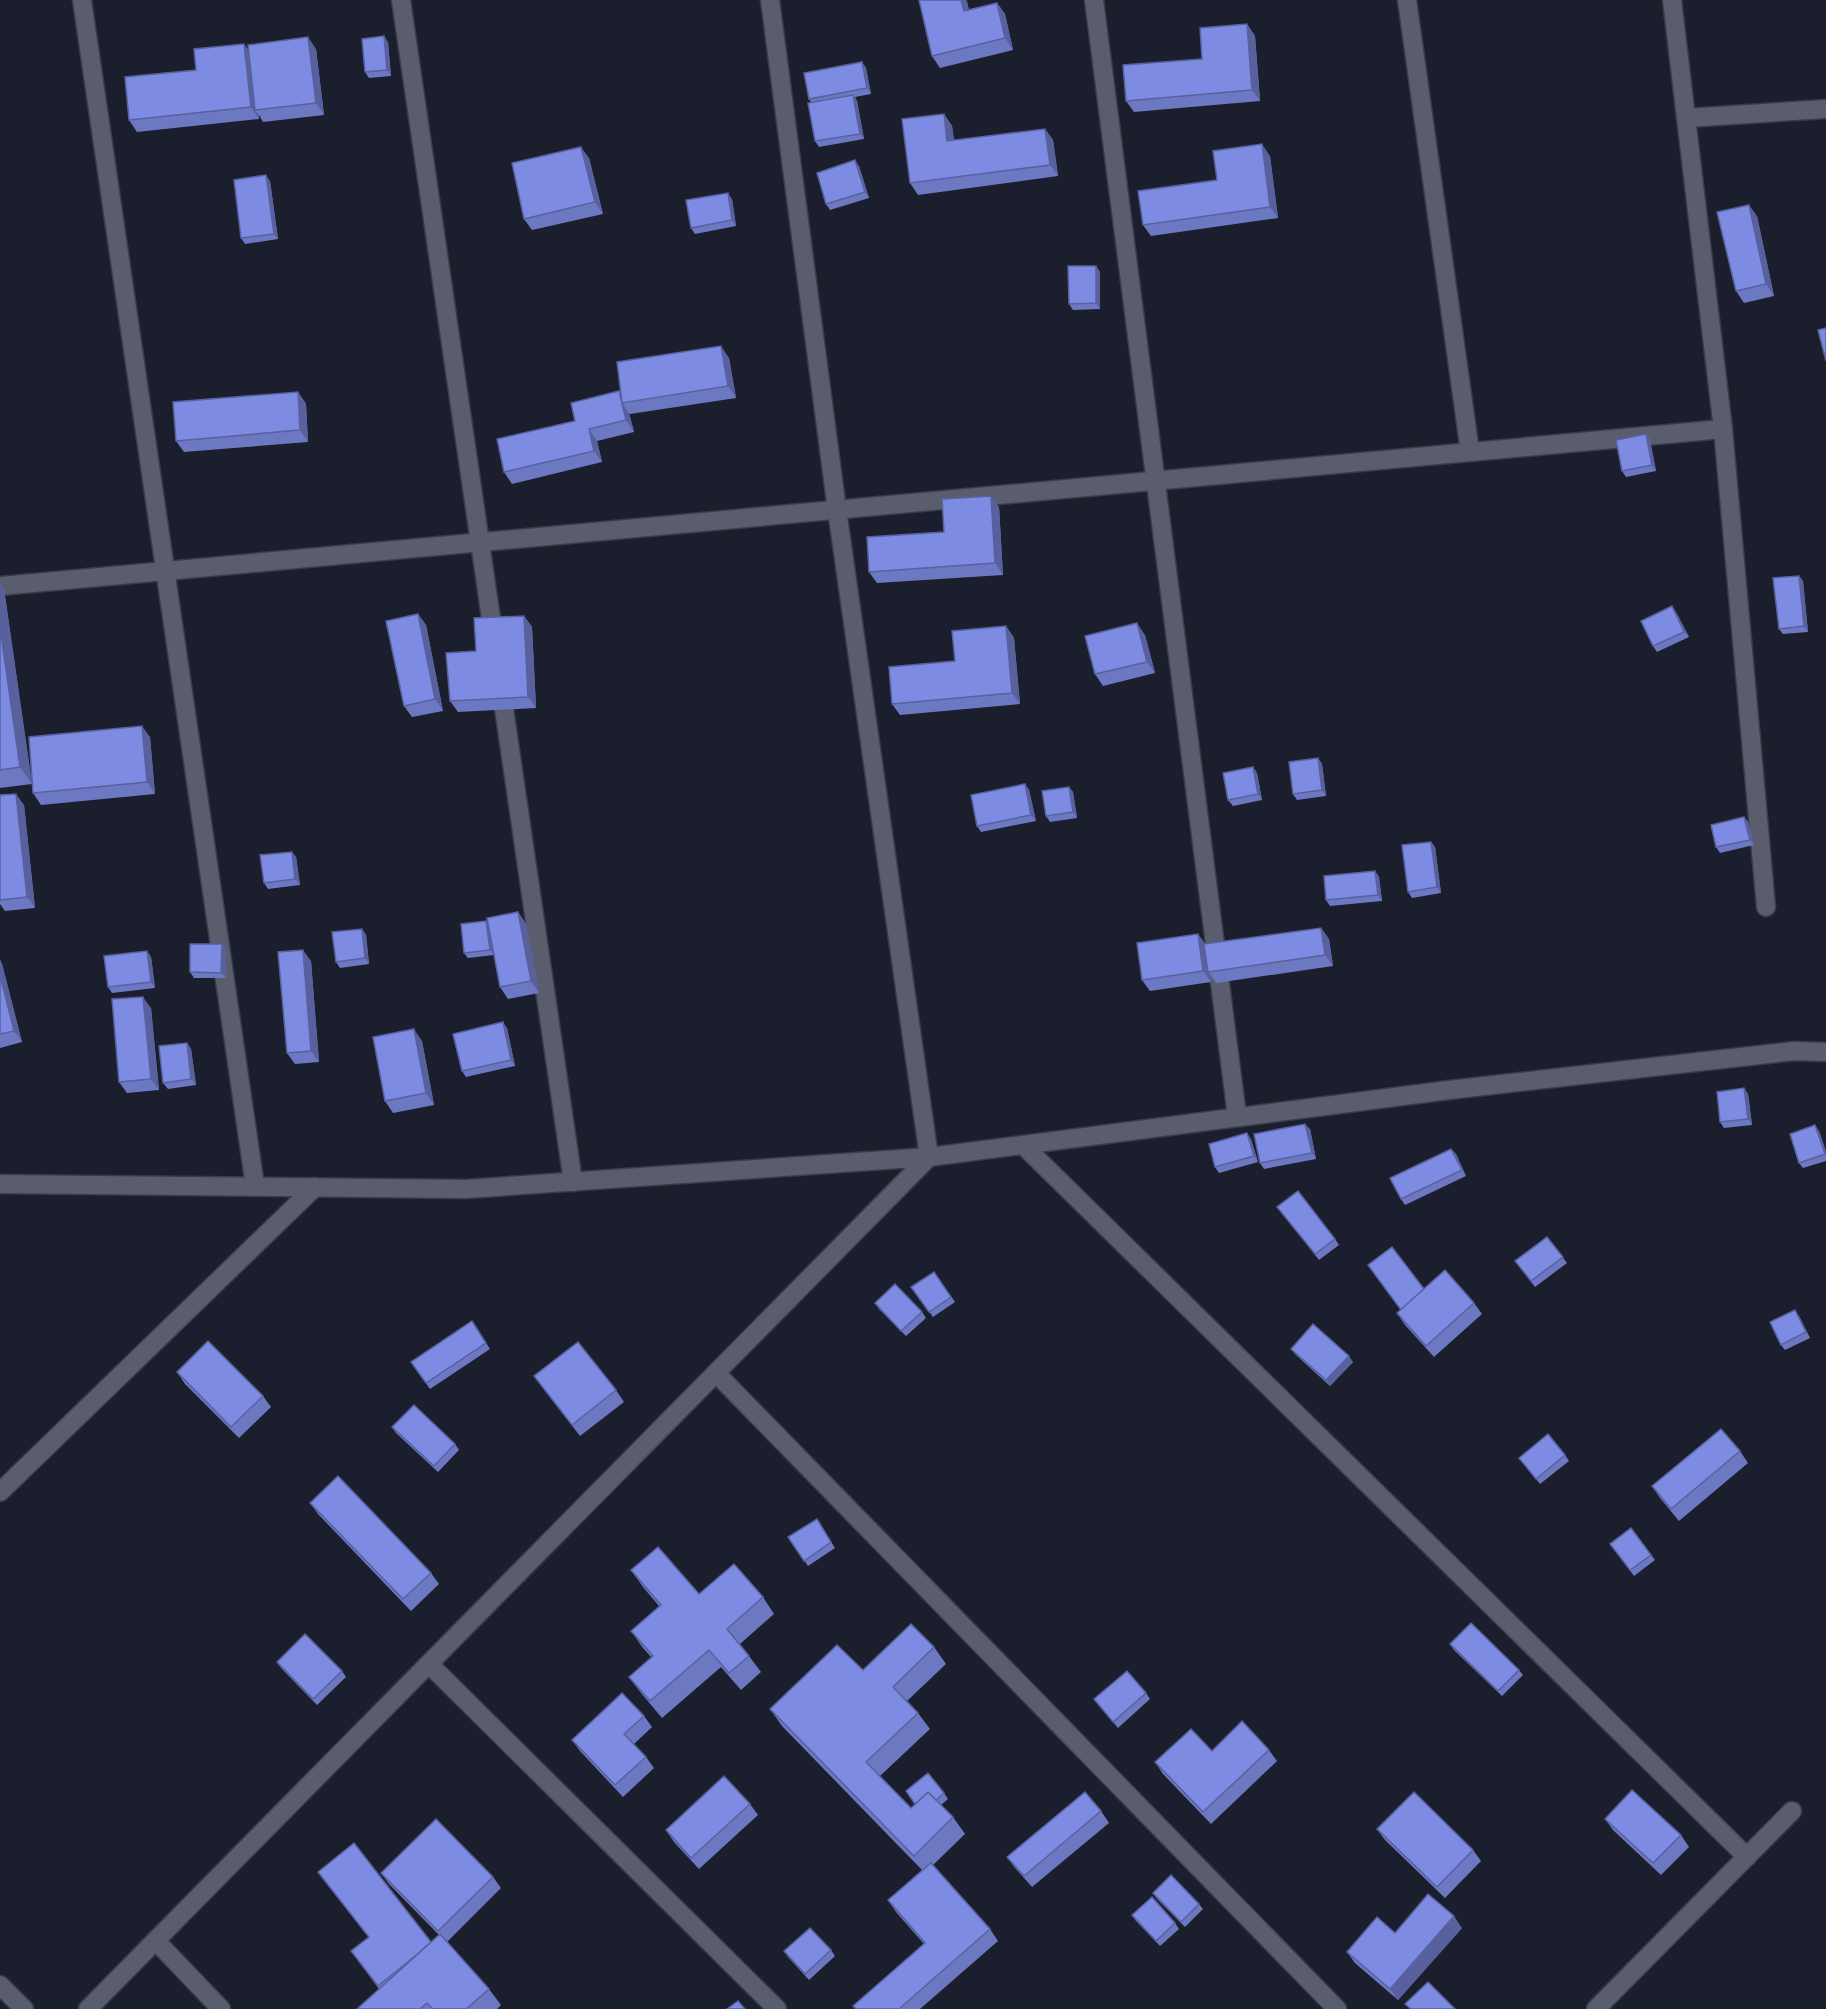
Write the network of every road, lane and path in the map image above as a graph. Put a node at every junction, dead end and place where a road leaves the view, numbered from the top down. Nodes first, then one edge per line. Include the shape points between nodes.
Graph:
1 (82, 0) edge
2 (401, 0) edge
3 (770, 0) edge
4 (1094, 0) edge
5 (1407, 0) edge
6 (1672, 0) edge
7 (1826, 109) edge
8 (1686, 118) junction
9 (1723, 429) junction
10 (1470, 452) junction
11 (1156, 481) junction
12 (837, 510) junction
13 (480, 542) junction
14 (166, 571) junction
15 (0, 586) edge
16 (1766, 907) dead end
17 (1826, 1052) edge
18 (1237, 1116) junction
19 (1023, 1145) junction
20 (929, 1157) junction
21 (573, 1182) junction
22 (0, 1184) edge
23 (255, 1186) junction
24 (315, 1187) junction
25 (716, 1373) junction
26 (0, 1492) edge
27 (429, 1664) junction
28 (1792, 1810) dead end
29 (1747, 1857) junction
30 (156, 1941) junction
31 (0, 1985) edge
32 (24, 2009) edge
33 (88, 2009) edge
34 (221, 2009) edge
35 (777, 2009) edge
36 (1337, 2009) edge
37 (1596, 2009) edge

1 - 14 street
2 - 13 street
3 - 12 street
4 - 11 street
5 - 10 street
6 - 8 street
7 - 8 street
8 - 9 street
9 - 10 street
9 - 16 street
10 - 11 street
11 - 12 street
11 - 18 street
12 - 13 street
12 - 20 street
13 - 14 street
13 - 21 street
14 - 15 street
14 - 23 street
17 - 18 street via 1794,1051
18 - 19 street
19 - 20 street
19 - 29 street
20 - 21 street
20 - 25 street
21 - 24 street via 466,1189
22 - 23 street
23 - 24 street
24 - 26 street
25 - 27 street
25 - 36 street
27 - 30 street
27 - 35 street
28 - 29 street
29 - 37 street
30 - 33 street
30 - 34 street
31 - 32 street

